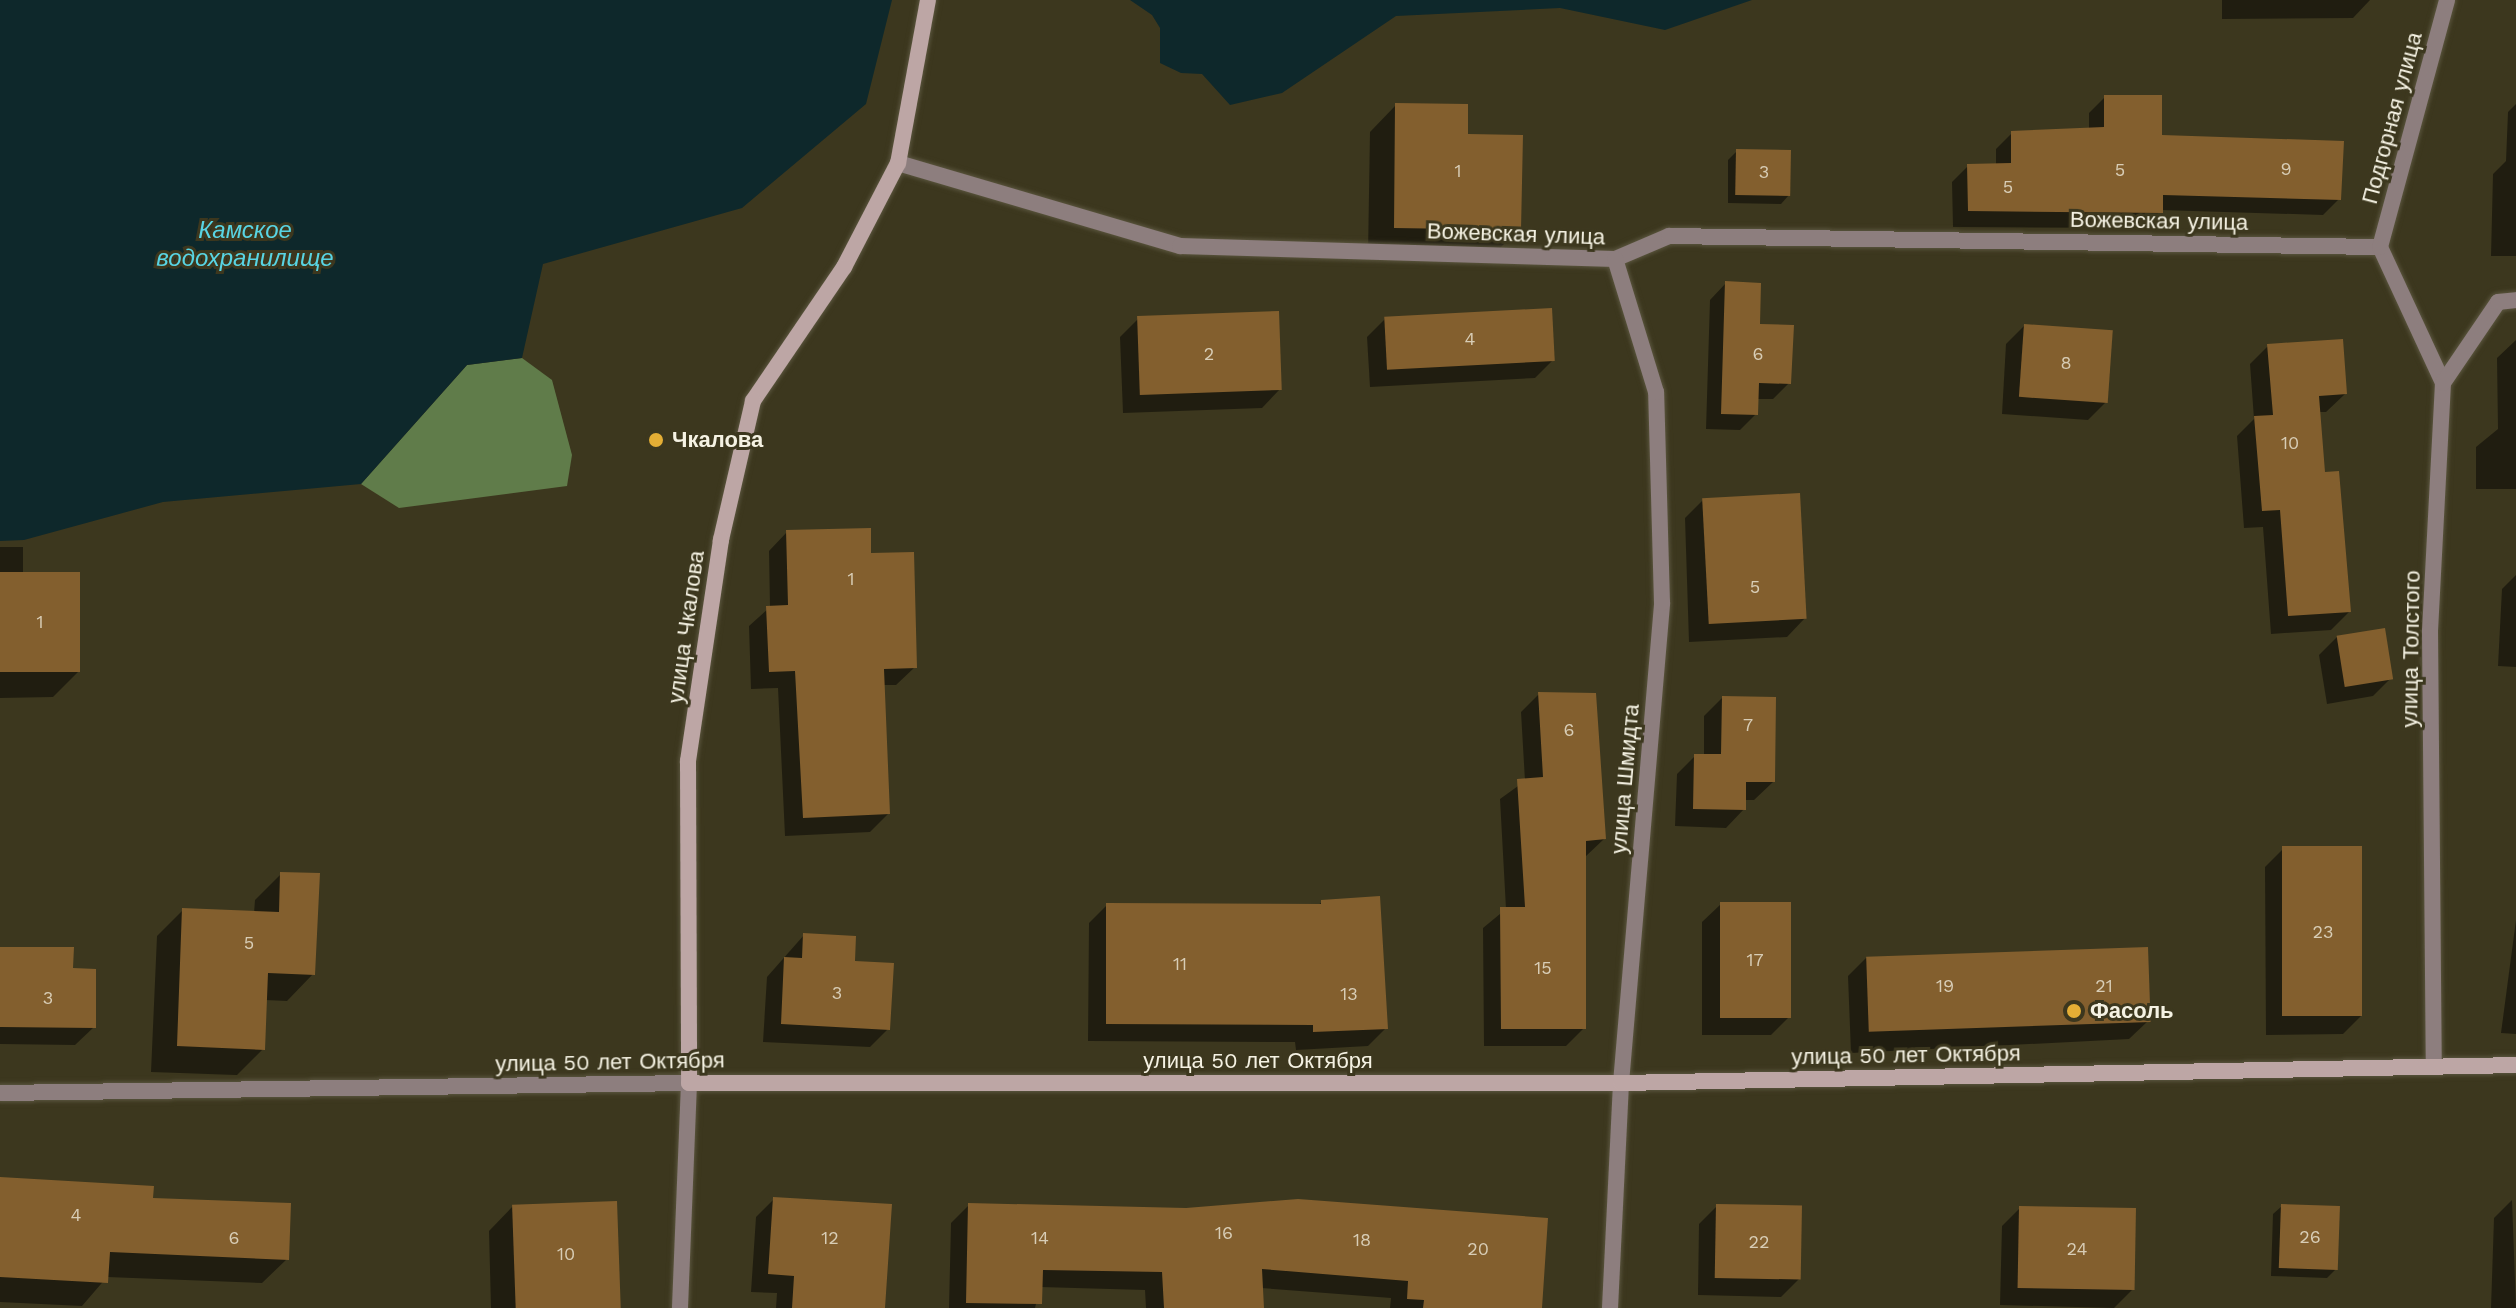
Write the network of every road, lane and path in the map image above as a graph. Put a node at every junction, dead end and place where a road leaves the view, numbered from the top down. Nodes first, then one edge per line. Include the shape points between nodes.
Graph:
1 (928, 0) edge
2 (2447, 0) edge
3 (898, 163) junction
4 (2380, 247) junction
5 (1615, 259) junction
6 (2516, 300) edge
7 (2443, 383) junction
8 (2516, 1065) edge
9 (2434, 1066) junction
10 (689, 1083) junction
11 (1621, 1083) junction
12 (0, 1093) edge
13 (680, 1308) edge
14 (1610, 1308) edge

1 - 3 main road, улица Чкалова
2 - 4 street, Подгорная улица
3 - 5 street, Вожевская улица via 1180,246
3 - 10 main road, улица Чкалова via 844,267 753,401 721,540 688,761
4 - 5 street, Вожевская улица via 1669,236
4 - 7 street, улица Толстого
5 - 11 street, улица Шмидта via 1656,392 1662,603
6 - 7 street via 2498,302
7 - 9 street, улица Толстого via 2430,631
8 - 9 main road, улица 50 лет Октября
9 - 11 main road, улица 50 лет Октября
10 - 11 main road, улица 50 лет Октября
10 - 12 street, улица 50 лет Октября
10 - 13 street, улица Чкалова
11 - 14 street, улица Шмидта

